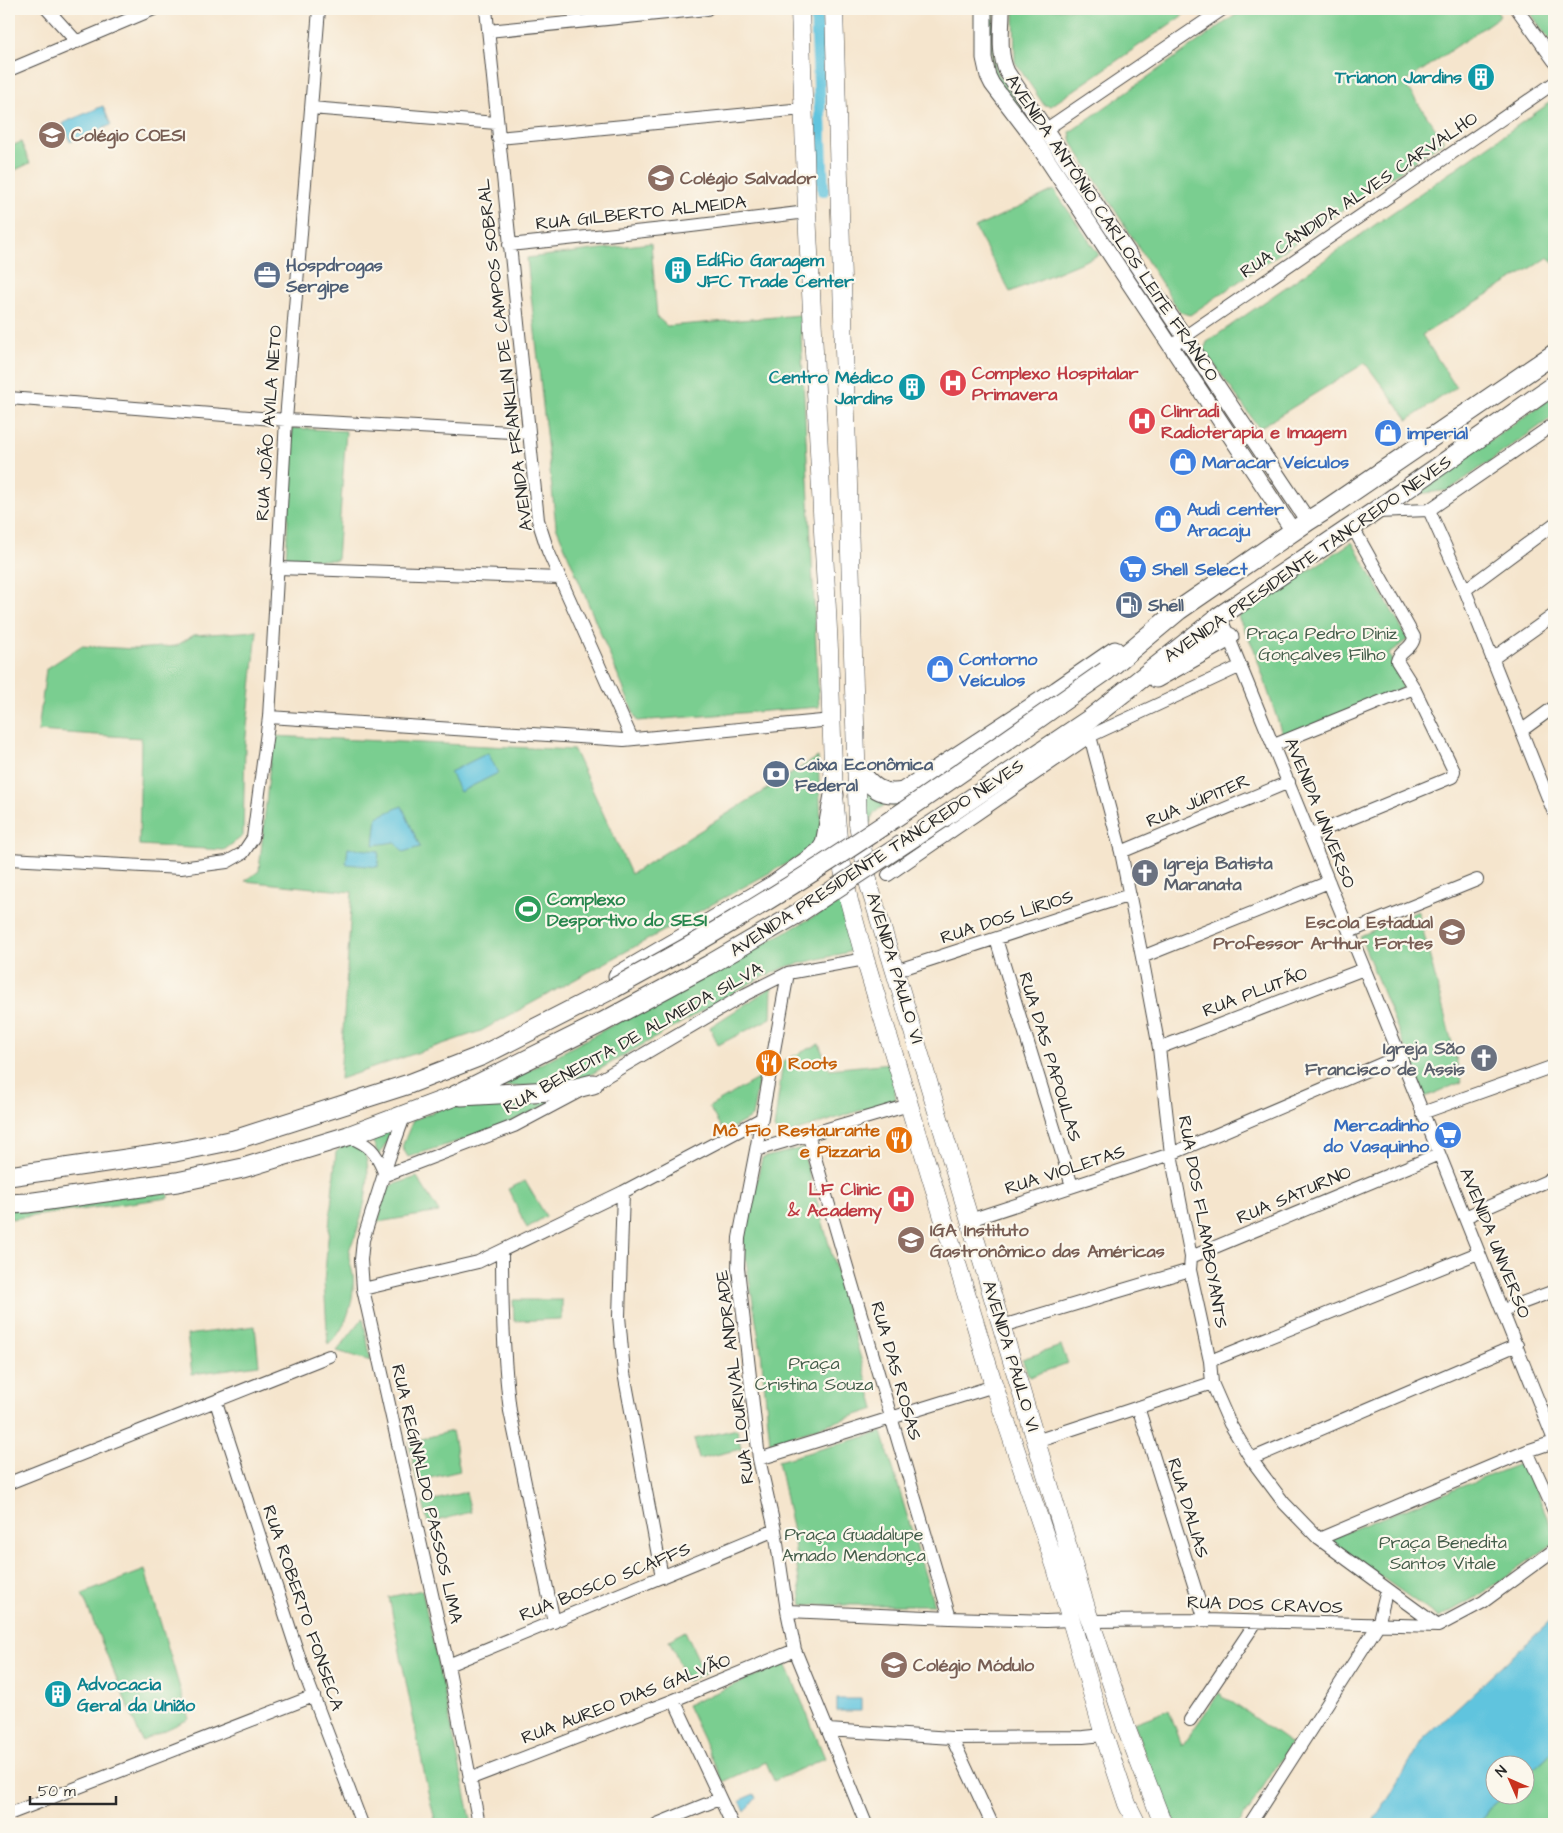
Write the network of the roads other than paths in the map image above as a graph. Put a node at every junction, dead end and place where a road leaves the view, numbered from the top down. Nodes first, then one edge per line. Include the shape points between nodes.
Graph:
1 (47, 9) edge
2 (154, 9) edge
3 (319, 9) edge
4 (486, 9) edge
5 (707, 9) edge
6 (800, 9) edge
7 (834, 9) edge
8 (984, 9) edge
9 (1002, 9) edge
10 (1223, 9) edge
11 (1517, 9) edge
12 (488, 31) junction
13 (77, 42) junction
14 (1554, 60) edge
15 (9, 70) edge
16 (1554, 83) edge
17 (311, 108) junction
18 (803, 109) junction
19 (496, 123) junction
20 (1046, 130) junction
21 (498, 138) junction
22 (1032, 138) junction
23 (807, 212) junction
24 (509, 245) junction
25 (1184, 336) junction
26 (1171, 346) junction
27 (1554, 354) edge
28 (1523, 375) junction
29 (1554, 385) edge
30 (9, 398) edge
31 (1512, 415) junction
32 (286, 420) junction
33 (1554, 424) edge
34 (529, 433) junction
35 (822, 490) junction
36 (849, 491) junction
37 (1429, 510) junction
38 (1374, 512) junction
39 (1554, 524) edge
40 (1300, 526) junction
41 (1352, 526) junction
42 (278, 568) junction
43 (560, 578) junction
44 (1464, 590) junction
45 (1179, 610) junction
46 (1220, 616) junction
47 (1554, 616) edge
48 (1229, 637) junction
49 (852, 648) junction
50 (829, 650) junction
51 (1492, 659) junction
52 (1241, 666) junction
53 (1414, 688) junction
54 (1116, 700) junction
55 (1554, 707) edge
56 (270, 717) junction
57 (832, 720) junction
58 (1521, 731) junction
59 (1090, 736) junction
60 (632, 739) junction
61 (1274, 745) junction
62 (856, 768) junction
63 (1289, 782) junction
64 (834, 795) junction
65 (1553, 805) edge
66 (1311, 835) junction
67 (1121, 852) junction
68 (9, 859) edge
69 (888, 874) dead end
70 (1477, 880) dead end
71 (1329, 882) junction
72 (1130, 895) junction
73 (1349, 932) junction
74 (996, 939) junction
75 (1142, 957) junction
76 (865, 959) junction
77 (1364, 969) junction
78 (895, 971) junction
79 (788, 973) junction
80 (538, 1029) junction
81 (1158, 1048) junction
82 (1400, 1056) junction
83 (1554, 1066) edge
84 (593, 1084) junction
85 (452, 1097) junction
86 (909, 1105) junction
87 (1422, 1113) junction
88 (405, 1114) junction
89 (761, 1119) junction
90 (808, 1134) junction
91 (348, 1136) junction
92 (756, 1150) junction
93 (1171, 1154) junction
94 (1439, 1154) junction
95 (384, 1174) junction
96 (9, 1176) edge
97 (1554, 1178) edge
98 (1072, 1186) junction
99 (623, 1192) junction
100 (9, 1204) edge
101 (1465, 1217) junction
102 (970, 1220) junction
103 (502, 1252) junction
104 (1478, 1253) junction
105 (1190, 1264) junction
106 (363, 1289) junction
107 (1554, 1291) edge
108 (1503, 1310) junction
109 (1002, 1326) junction
110 (1517, 1344) junction
111 (329, 1356) dead end
112 (1210, 1360) junction
113 (1212, 1383) junction
114 (994, 1386) junction
115 (216, 1402) junction
116 (1554, 1404) edge
117 (1138, 1406) junction
118 (1542, 1410) junction
119 (891, 1417) junction
120 (1036, 1441) junction
121 (1554, 1441) edge
122 (1527, 1452) junction
123 (759, 1458) junction
124 (1251, 1459) junction
125 (9, 1482) edge
126 (1554, 1511) edge
127 (775, 1530) junction
128 (1319, 1539) junction
129 (1554, 1550) edge
130 (662, 1578) junction
131 (1387, 1589) junction
132 (787, 1611) junction
133 (950, 1618) junction
134 (1071, 1620) junction
135 (1205, 1620) junction
136 (1090, 1621) junction
137 (554, 1622) junction
138 (1256, 1622) junction
139 (1378, 1626) junction
140 (1438, 1626) junction
141 (795, 1650) junction
142 (448, 1665) junction
143 (314, 1696) junction
144 (674, 1700) junction
145 (1190, 1720) dead end
146 (828, 1730) junction
147 (1104, 1735) junction
148 (952, 1738) junction
149 (469, 1779) junction
150 (719, 1799) junction
151 (1128, 1804) junction
152 (9, 1814) edge
153 (362, 1824) edge
154 (479, 1824) edge
155 (657, 1824) edge
156 (732, 1824) edge
157 (866, 1824) edge
158 (992, 1824) edge
159 (1133, 1824) edge
160 (1137, 1824) edge
161 (1163, 1824) edge
162 (1250, 1824) edge

1 - 13 street
2 - 13 street
3 - 17 street, RUA JOÃO AVILA NETO
4 - 12 street, AVENIDA FRANKLIN DE CAMPOS SOBRAL
5 - 12 street
6 - 18 main road, AVENIDA PAULO VI
7 - 36 main road, AVENIDA PAULO VI
8 - 22 street, AVENIDA ANTÔNIO CARLOS LEITE FRANCO via 984,58 988,76
9 - 20 street, AVENIDA ANTÔNIO CARLOS LEITE FRANCO via 1003,63
10 - 20 street
11 - 14 street
12 - 19 street, AVENIDA FRANKLIN DE CAMPOS SOBRAL
13 - 15 street
16 - 25 street, RUA CÂNDIDA ALVES CARVALHO
17 - 19 street
17 - 32 street, RUA JOÃO AVILA NETO
18 - 21 street
18 - 23 main road, AVENIDA PAULO VI
19 - 21 street, AVENIDA FRANKLIN DE CAMPOS SOBRAL
20 - 22 street
20 - 25 street, AVENIDA ANTÔNIO CARLOS LEITE FRANCO
21 - 24 street, AVENIDA FRANKLIN DE CAMPOS SOBRAL
22 - 26 street, AVENIDA ANTÔNIO CARLOS LEITE FRANCO
23 - 24 street, RUA GILBERTO ALMEIDA
23 - 35 main road, AVENIDA PAULO VI
24 - 34 street, AVENIDA FRANKLIN DE CAMPOS SOBRAL
25 - 26 street, RUA CÂNDIDA ALVES CARVALHO
25 - 40 street, AVENIDA ANTÔNIO CARLOS LEITE FRANCO
26 - 40 street, AVENIDA ANTÔNIO CARLOS LEITE FRANCO
27 - 28 main road, AVENIDA PRESIDENTE TANCREDO NEVES
28 - 31 main road via 1534,392
28 - 40 main road, AVENIDA PRESIDENTE TANCREDO NEVES
29 - 31 main road, AVENIDA PRESIDENTE TANCREDO NEVES
30 - 32 street
31 - 38 main road, AVENIDA PRESIDENTE TANCREDO NEVES
32 - 34 street
32 - 42 street, RUA JOÃO AVILA NETO
33 - 37 street
34 - 43 street, AVENIDA FRANKLIN DE CAMPOS SOBRAL via 538,520
35 - 36 main road via 834,496
35 - 50 main road, AVENIDA PAULO VI
36 - 49 main road, AVENIDA PAULO VI
37 - 38 street
37 - 44 street
38 - 41 main road, AVENIDA PRESIDENTE TANCREDO NEVES
39 - 44 street
40 - 45 main road, AVENIDA PRESIDENTE TANCREDO NEVES
41 - 46 main road, AVENIDA PRESIDENTE TANCREDO NEVES
41 - 53 street via 1414,637 1412,645 1397,659
42 - 43 street
42 - 56 street, RUA JOÃO AVILA NETO
43 - 60 street, AVENIDA FRANKLIN DE CAMPOS SOBRAL
44 - 51 street
45 - 62 main road via 903,792 889,793 872,787
45 - 80 main road, AVENIDA PRESIDENTE TANCREDO NEVES, bridge via 1106,671 916,804 727,925
46 - 48 street, AVENIDA UNIVERSO
46 - 54 main road, AVENIDA PRESIDENTE TANCREDO NEVES
47 - 51 street
48 - 52 street, AVENIDA UNIVERSO
48 - 54 main road
49 - 50 main road via 839,643
49 - 62 main road, AVENIDA PAULO VI
50 - 57 main road, AVENIDA PAULO VI
51 - 58 street
52 - 59 street
52 - 61 street, AVENIDA UNIVERSO
53 - 61 street
53 - 66 street via 1454,771 1452,777
54 - 85 main road, AVENIDA PRESIDENTE TANCREDO NEVES, bridge via 800,912 603,1022
55 - 58 street
56 - 60 street
56 - 68 street, RUA JOÃO AVILA NETO via 253,838 243,853 227,862 181,868
57 - 60 street
57 - 64 main road, AVENIDA PAULO VI
58 - 65 street
59 - 67 street, RUA DOS FLAMBOYANTS
59 - 69 street
61 - 63 street, AVENIDA UNIVERSO
62 - 78 main road, AVENIDA PAULO VI via 858,824 869,885
63 - 66 street, AVENIDA UNIVERSO
63 - 67 street, RUA JÚPITER
64 - 76 main road, AVENIDA PAULO VI via 839,849
64 - 80 main road via 825,844 820,852 774,884 567,1006
66 - 71 street, AVENIDA UNIVERSO
67 - 72 street, RUA DOS FLAMBOYANTS
70 - 73 street
71 - 73 street, AVENIDA UNIVERSO
71 - 75 street
72 - 74 street, RUA DOS LÍRIOS
72 - 75 street, RUA DOS FLAMBOYANTS
73 - 77 street, AVENIDA UNIVERSO
74 - 78 street, RUA DOS LÍRIOS
74 - 98 street, RUA DAS PAPOULAS
75 - 81 street, RUA DOS FLAMBOYANTS
76 - 79 street, RUA BENEDITA DE ALMEIDA SILVA
76 - 86 main road, AVENIDA PAULO VI
77 - 81 street, RUA PLUTÃO
77 - 82 street, AVENIDA UNIVERSO
78 - 102 main road, AVENIDA PAULO VI
79 - 84 street, RUA BENEDITA DE ALMEIDA SILVA via 746,994
79 - 89 street, RUA LOURIVAL ANDRADE
80 - 96 main road, AVENIDA PRESIDENTE TANCREDO NEVES via 482,1056 409,1084 234,1140
81 - 93 street, RUA DOS FLAMBOYANTS
82 - 87 street, AVENIDA UNIVERSO
82 - 93 street, RUA VIOLETAS
83 - 87 street
84 - 85 main road via 568,1090
84 - 95 street, RUA BENEDITA DE ALMEIDA SILVA via 514,1126
85 - 88 main road, AVENIDA PRESIDENTE TANCREDO NEVES
86 - 90 street
86 - 114 main road, AVENIDA PAULO VI
87 - 94 street, AVENIDA UNIVERSO
88 - 91 main road, AVENIDA PRESIDENTE TANCREDO NEVES
88 - 95 street, RUA REGINALDO PASSOS LIMA
89 - 92 street, RUA LOURIVAL ANDRADE
89 - 99 street
90 - 92 street
90 - 119 street, RUA DAS ROSAS
91 - 95 street via 370,1147
91 - 100 main road, AVENIDA PRESIDENTE TANCREDO NEVES via 243,1168 177,1182
92 - 123 street, RUA LOURIVAL ANDRADE via 739,1238 738,1268
93 - 98 street, RUA VIOLETAS
93 - 105 street, RUA DOS FLAMBOYANTS
94 - 101 street, AVENIDA UNIVERSO
94 - 105 street, RUA SATURNO
95 - 106 street, RUA REGINALDO PASSOS LIMA via 364,1240 361,1260
97 - 101 street
98 - 102 street, RUA VIOLETAS
99 - 103 street
99 - 130 street via 620,1316 624,1372
101 - 104 street, AVENIDA UNIVERSO
102 - 109 main road, AVENIDA PAULO VI
103 - 106 street via 478,1262
103 - 137 street via 503,1346 510,1411
104 - 108 street, AVENIDA UNIVERSO
104 - 112 street
105 - 109 street, RUA SATURNO
105 - 112 street, RUA DOS FLAMBOYANTS
106 - 142 street, RUA REGINALDO PASSOS LIMA
107 - 108 street
108 - 110 street, AVENIDA UNIVERSO
109 - 120 main road, AVENIDA PAULO VI
110 - 118 street, AVENIDA UNIVERSO
110 - 124 street
111 - 115 street
112 - 113 street, RUA DOS FLAMBOYANTS
113 - 117 street
113 - 124 street, RUA DOS FLAMBOYANTS via 1230,1424
114 - 119 street
114 - 134 main road, AVENIDA PAULO VI
115 - 125 street
115 - 143 street, RUA ROBERTO FONSECA
116 - 118 street
117 - 120 street
117 - 135 street, RUA DALIAS
118 - 121 street, AVENIDA UNIVERSO
119 - 123 street
119 - 133 street, RUA DAS ROSAS
120 - 136 main road, AVENIDA PAULO VI
121 - 122 street
122 - 126 street
122 - 128 street
123 - 127 street, RUA LOURIVAL ANDRADE
124 - 128 street, RUA DOS FLAMBOYANTS via 1284,1503
127 - 130 street, RUA BOSCO SCAFFS
127 - 132 street, RUA LOURIVAL ANDRADE
128 - 131 street, RUA DOS FLAMBOYANTS
129 - 140 street via 1483,1602
130 - 137 street, RUA BOSCO SCAFFS
131 - 139 street
131 - 140 street, RUA DOS FLAMBOYANTS
132 - 133 street
132 - 141 street, RUA LOURIVAL ANDRADE
133 - 134 street
134 - 147 main road, AVENIDA PAULO VI
135 - 136 street, RUA DOS CRAVOS
135 - 138 street, RUA DOS CRAVOS
136 - 161 main road, AVENIDA PAULO VI
137 - 142 street, RUA BOSCO SCAFFS
138 - 139 street, RUA DOS CRAVOS
138 - 145 street
139 - 140 street, RUA DOS CRAVOS
139 - 162 street
141 - 144 street, RUA AUREO DIAS GALVÃO
141 - 146 street, RUA LOURIVAL ANDRADE
142 - 149 street, RUA REGINALDO PASSOS LIMA
143 - 152 street
143 - 153 street, RUA ROBERTO FONSECA
144 - 149 street, RUA AUREO DIAS GALVÃO
144 - 150 street
146 - 148 street
146 - 157 street, RUA LOURIVAL ANDRADE
147 - 148 street
147 - 151 main road, AVENIDA PAULO VI
148 - 158 street
149 - 154 street, RUA REGINALDO PASSOS LIMA
150 - 155 street
150 - 156 street
151 - 159 street
151 - 160 main road, AVENIDA PAULO VI

